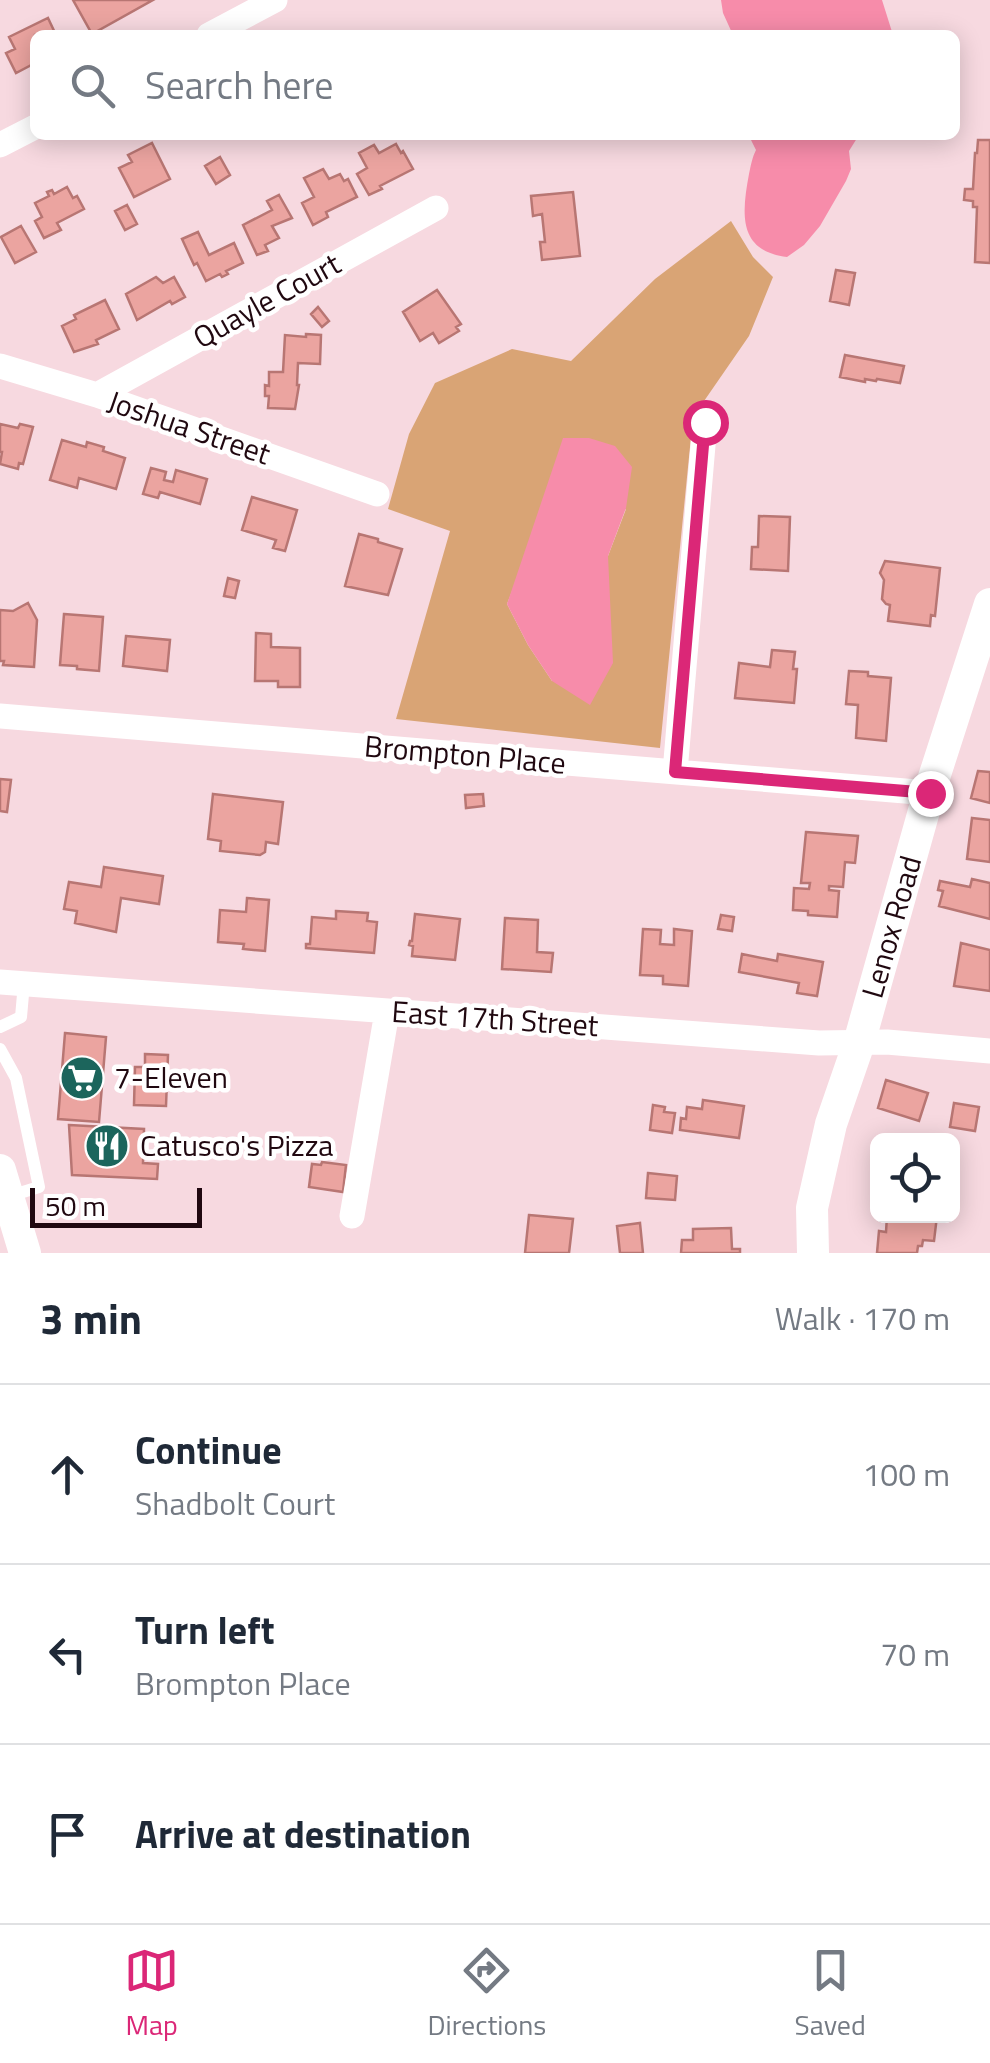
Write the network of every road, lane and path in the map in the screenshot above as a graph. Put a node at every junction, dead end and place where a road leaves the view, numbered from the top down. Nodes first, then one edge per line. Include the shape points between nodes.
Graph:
1 (276, 0) edge
2 (219, 30) edge
3 (30, 129) edge
4 (0, 145) edge
5 (436, 208) dead end
6 (0, 366) edge
7 (97, 395) junction
8 (705, 422) dead end
9 (377, 494) dead end
10 (990, 604) edge
11 (0, 716) edge
12 (675, 772) junction
13 (930, 793) junction
14 (12, 983) edge
15 (386, 1012) junction
16 (0, 1027) edge
17 (859, 1043) junction
18 (0, 1049) edge
19 (990, 1050) edge
20 (5, 1183) edge
21 (352, 1216) dead end
22 (25, 1253) edge
23 (813, 1253) edge

1 - 2 street
3 - 4 street
5 - 7 street, Quayle Court
6 - 7 street, Joshua Street
7 - 9 street, Joshua Street
8 - 12 street
10 - 13 street, Lenox Road
11 - 12 street, Brompton Place
12 - 13 street, Brompton Place
13 - 17 street, Lenox Road
14 - 15 street, East 17th Street
14 - 16 lane via 21,1017
15 - 17 street, East 17th Street
15 - 21 street
17 - 19 street, East 17th Street
17 - 23 street, Lenox Road via 812,1208
18 - 20 lane via 16,1078 40,1186
20 - 22 street

